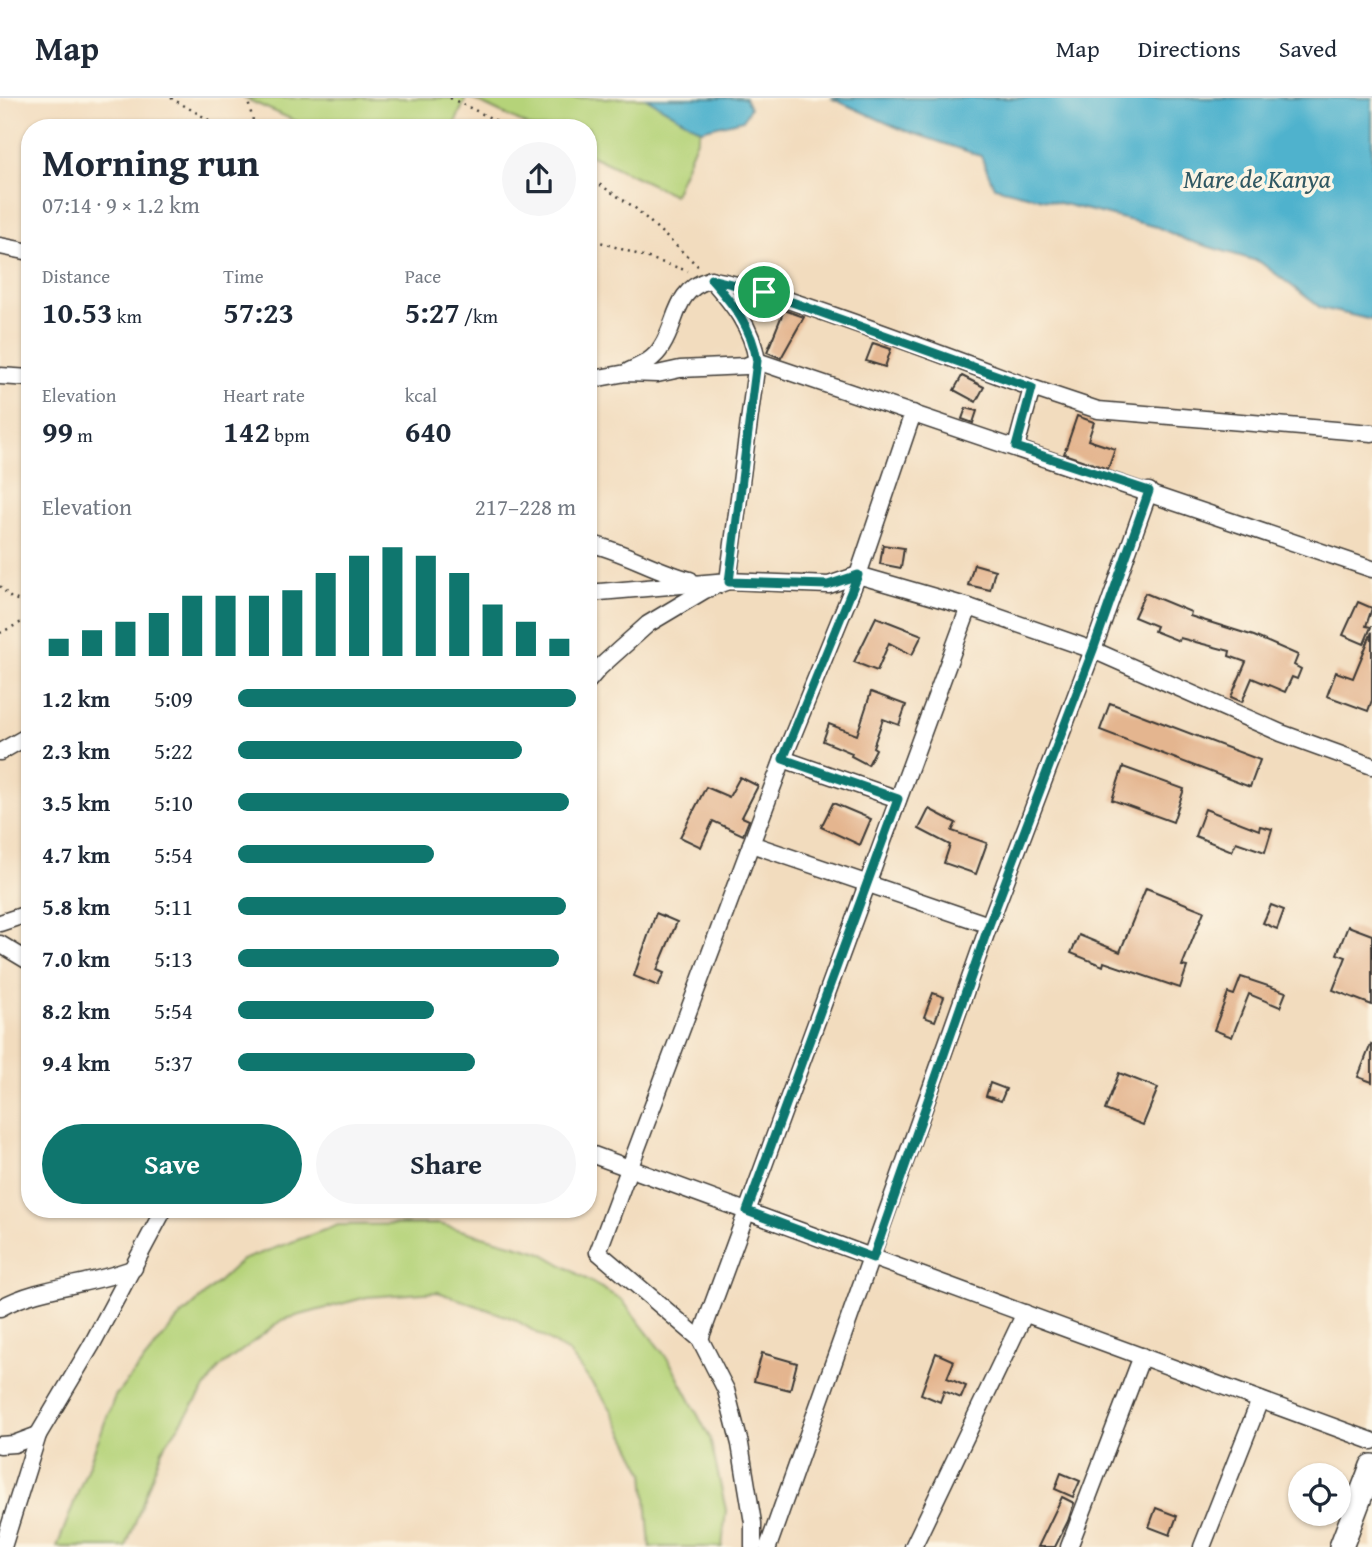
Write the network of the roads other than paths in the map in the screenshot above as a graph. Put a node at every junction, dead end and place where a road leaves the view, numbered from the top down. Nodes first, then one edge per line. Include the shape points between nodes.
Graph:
1 (0, 246) edge
2 (21, 250) edge
3 (711, 279) junction
4 (757, 361) junction
5 (626, 373) junction
6 (0, 376) edge
7 (21, 377) edge
8 (597, 378) edge
9 (1032, 388) junction
10 (913, 413) junction
11 (1372, 433) edge
12 (1016, 447) junction
13 (1149, 491) junction
14 (597, 544) edge
15 (1372, 569) edge
16 (858, 575) junction
17 (699, 582) junction
18 (729, 582) junction
19 (597, 592) edge
20 (969, 607) junction
21 (1093, 650) junction
22 (597, 670) edge
23 (21, 740) edge
24 (0, 752) edge
25 (783, 759) junction
26 (1372, 766) edge
27 (898, 799) junction
28 (751, 844) junction
29 (867, 883) junction
30 (21, 916) edge
31 (0, 923) edge
32 (989, 925) junction
33 (0, 944) edge
34 (21, 957) edge
35 (597, 1156) edge
36 (629, 1168) junction
37 (747, 1211) junction
38 (159, 1218) edge
39 (873, 1258) junction
40 (134, 1268) junction
41 (0, 1308) edge
42 (1025, 1313) junction
43 (700, 1339) junction
44 (1142, 1356) junction
45 (1260, 1400) junction
46 (38, 1435) junction
47 (1372, 1441) edge
48 (0, 1445) edge
49 (1372, 1466) edge
50 (1366, 1499) edge
51 (4, 1547) edge
52 (753, 1547) edge
53 (768, 1547) edge
54 (913, 1547) edge
55 (1069, 1547) edge
56 (1202, 1547) edge
57 (1340, 1547) edge

1 - 2 street
3 - 4 street via 736,307 754,342
3 - 5 street via 689,289 657,354
3 - 9 street via 764,292
4 - 5 street via 711,370
4 - 10 street
4 - 18 street
5 - 8 street
6 - 7 street
9 - 11 street via 1098,410
9 - 12 street
10 - 12 street
10 - 16 street
12 - 13 street
13 - 15 street
13 - 21 street
14 - 17 street
16 - 18 street via 828,585
16 - 20 street
16 - 25 street
17 - 18 street
17 - 19 street
18 - 22 street via 705,590 648,624
20 - 21 street
20 - 27 street
21 - 26 street via 1281,733
21 - 32 street
23 - 24 street
25 - 27 street
25 - 28 street
27 - 29 street
28 - 29 street
28 - 36 street
29 - 32 street
29 - 37 street
30 - 31 street
32 - 39 street
33 - 34 street
35 - 36 street
36 - 37 street
36 - 43 street via 598,1252
37 - 39 street
37 - 43 street
38 - 40 street
39 - 42 street
39 - 53 street
40 - 41 street via 17,1298
40 - 46 street
42 - 44 street
42 - 54 street
43 - 52 street via 726,1390 740,1444
44 - 45 street
44 - 55 street
45 - 47 street
45 - 56 street
46 - 48 street
46 - 51 street
49 - 50 highway
50 - 57 highway

